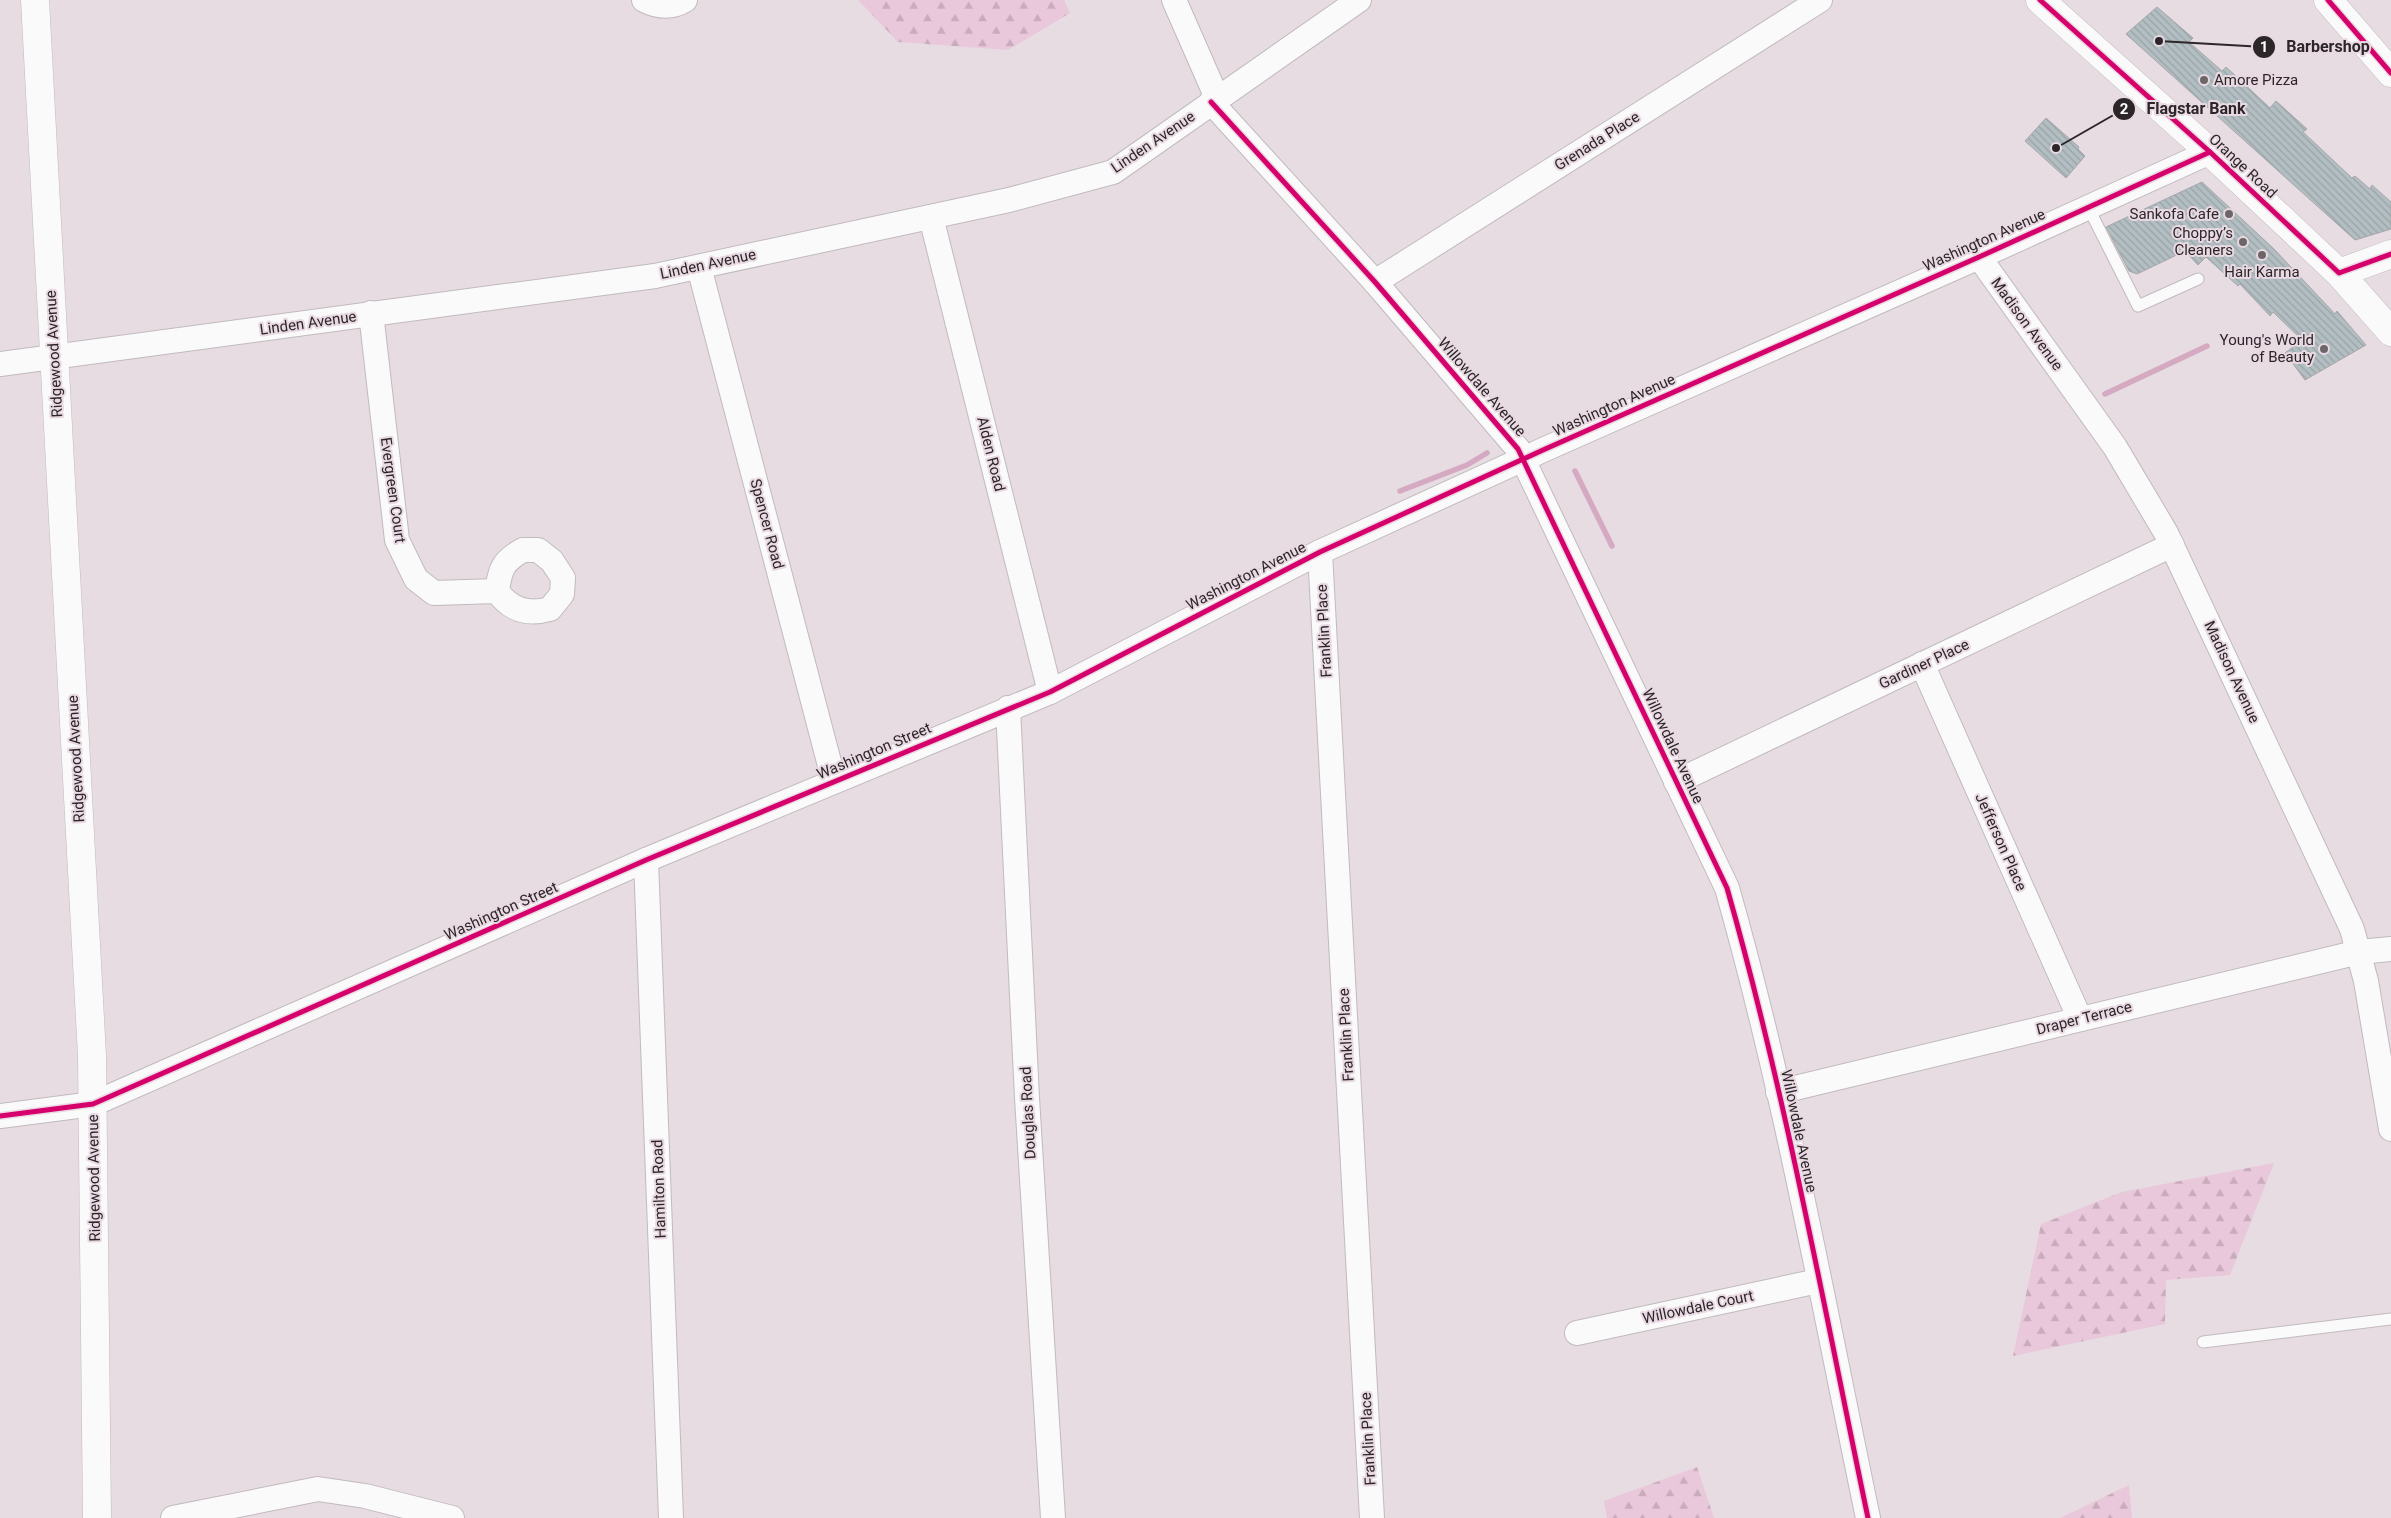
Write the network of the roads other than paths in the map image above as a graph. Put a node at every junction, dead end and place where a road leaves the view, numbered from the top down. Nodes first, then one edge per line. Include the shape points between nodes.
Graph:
1 (35, 0) edge
2 (644, 0) edge
3 (685, 0) edge
4 (1174, 0) edge
5 (1359, 0) edge
6 (1820, 0) edge
7 (2040, 0) edge
8 (2328, 0) edge
9 (2391, 73) edge
10 (1214, 100) junction
11 (2210, 152) junction
12 (2088, 207) junction
13 (931, 217) junction
14 (2391, 254) edge
15 (1979, 257) junction
16 (699, 267) junction
17 (2338, 273) junction
18 (2198, 279) dead end
19 (1375, 282) junction
20 (371, 313) junction
21 (2391, 332) edge
22 (54, 355) junction
23 (0, 364) edge
24 (1523, 459) junction
25 (2172, 545) junction
26 (1320, 552) junction
27 (497, 591) dead end
28 (1922, 664) junction
29 (1050, 692) junction
30 (1008, 708) junction
31 (834, 781) junction
32 (1676, 782) junction
33 (646, 860) junction
34 (2391, 949) edge
35 (2358, 952) junction
36 (2080, 1019) junction
37 (1778, 1092) junction
38 (93, 1104) junction
39 (0, 1116) edge
40 (2391, 1129) edge
41 (1818, 1280) junction
42 (2391, 1319) edge
43 (1577, 1333) dead end
44 (2203, 1342) dead end
45 (97, 1518) edge
46 (173, 1518) edge
47 (452, 1518) edge
48 (671, 1518) edge
49 (1053, 1518) edge
50 (1372, 1518) edge
51 (1868, 1518) edge

1 - 22 street, Ridgewood Avenue
2 - 3 street via 668,6
4 - 10 street, Willowdale Avenue
5 - 10 street, Linden Avenue
6 - 19 street, Grenada Place
7 - 11 street, Orange Road
8 - 9 street
10 - 13 street, Linden Avenue via 1113,172
10 - 19 street, Willowdale Avenue
11 - 12 street, Washington Avenue
11 - 17 street, Orange Road
12 - 15 street, Washington Avenue
12 - 18 lane via 2138,306
13 - 16 street, Linden Avenue
13 - 29 street, Alden Road
14 - 17 street
15 - 24 street, Washington Avenue
15 - 25 street, Madison Avenue via 2115,447
16 - 20 street, Linden Avenue via 655,276
16 - 31 street, Spencer Road
17 - 21 street, Orange Road
19 - 24 street, Willowdale Avenue via 1518,449
20 - 22 street, Linden Avenue via 209,337
20 - 27 street, Evergreen Court via 397,540 416,579 434,593
22 - 23 street, Linden Avenue
22 - 38 street, Ridgewood Avenue
24 - 26 street, Washington Avenue
24 - 32 street, Willowdale Avenue
25 - 28 street, Gardiner Place
25 - 35 street, Madison Avenue via 2352,929
26 - 29 street, Washington Avenue
26 - 50 street, Franklin Place
28 - 32 street, Gardiner Place
28 - 36 street, Jefferson Place
29 - 30 street, Washington Avenue
30 - 31 street, Washington Street
30 - 49 street, Douglas Road via 1027,1098
31 - 33 street, Washington Street
32 - 37 street, Willowdale Avenue via 1727,888
33 - 38 street, Washington Street
33 - 48 street, Hamilton Road
34 - 35 street, Draper Terrace
35 - 36 street, Draper Terrace
35 - 40 street, Madison Avenue via 2366,981
36 - 37 street, Draper Terrace
37 - 41 street, Willowdale Avenue
38 - 39 street, Washington Street
38 - 45 street, Ridgewood Avenue
41 - 43 street, Willowdale Court
41 - 51 street, Willowdale Avenue
42 - 44 lane
46 - 47 street via 318,1489 365,1496

